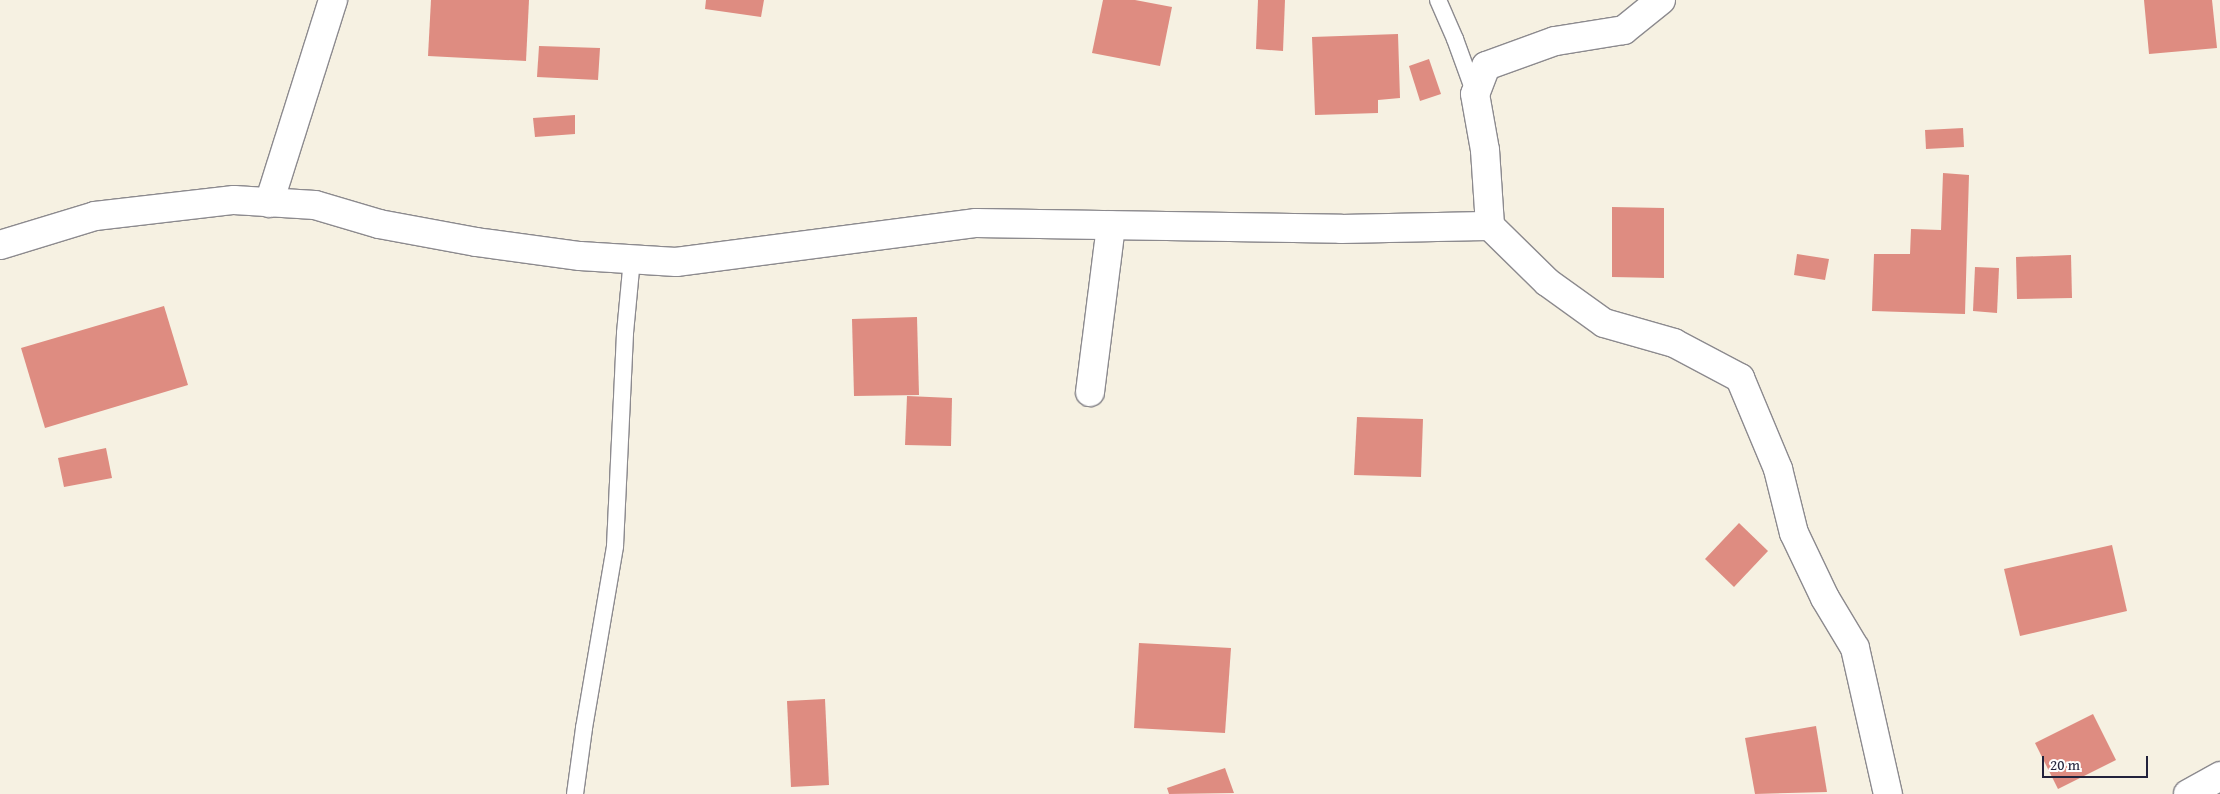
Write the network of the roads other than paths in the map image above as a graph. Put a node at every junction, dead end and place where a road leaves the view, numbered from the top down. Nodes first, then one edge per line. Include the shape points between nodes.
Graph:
1 (333, 0) edge
2 (1438, 0) edge
3 (1662, 0) edge
4 (1475, 94) junction
5 (269, 203) junction
6 (1111, 225) junction
7 (1490, 226) junction
8 (0, 246) edge
9 (632, 259) junction
10 (1090, 392) dead end
11 (2220, 776) edge
12 (575, 794) edge
13 (1888, 794) edge
14 (2188, 794) edge

1 - 5 street
2 - 4 lane
3 - 4 street via 1624,30 1554,41 1486,66
4 - 7 street via 1485,150
5 - 8 street via 234,200 95,216
5 - 9 street via 316,205 379,224 476,242 580,256
6 - 7 street via 1341,229
6 - 9 street via 976,223 676,262
6 - 10 street
7 - 13 street via 1547,282 1604,323 1674,343 1740,378 1778,469 1794,533 1825,598 1855,648
9 - 12 lane via 625,333 615,546
11 - 14 street

